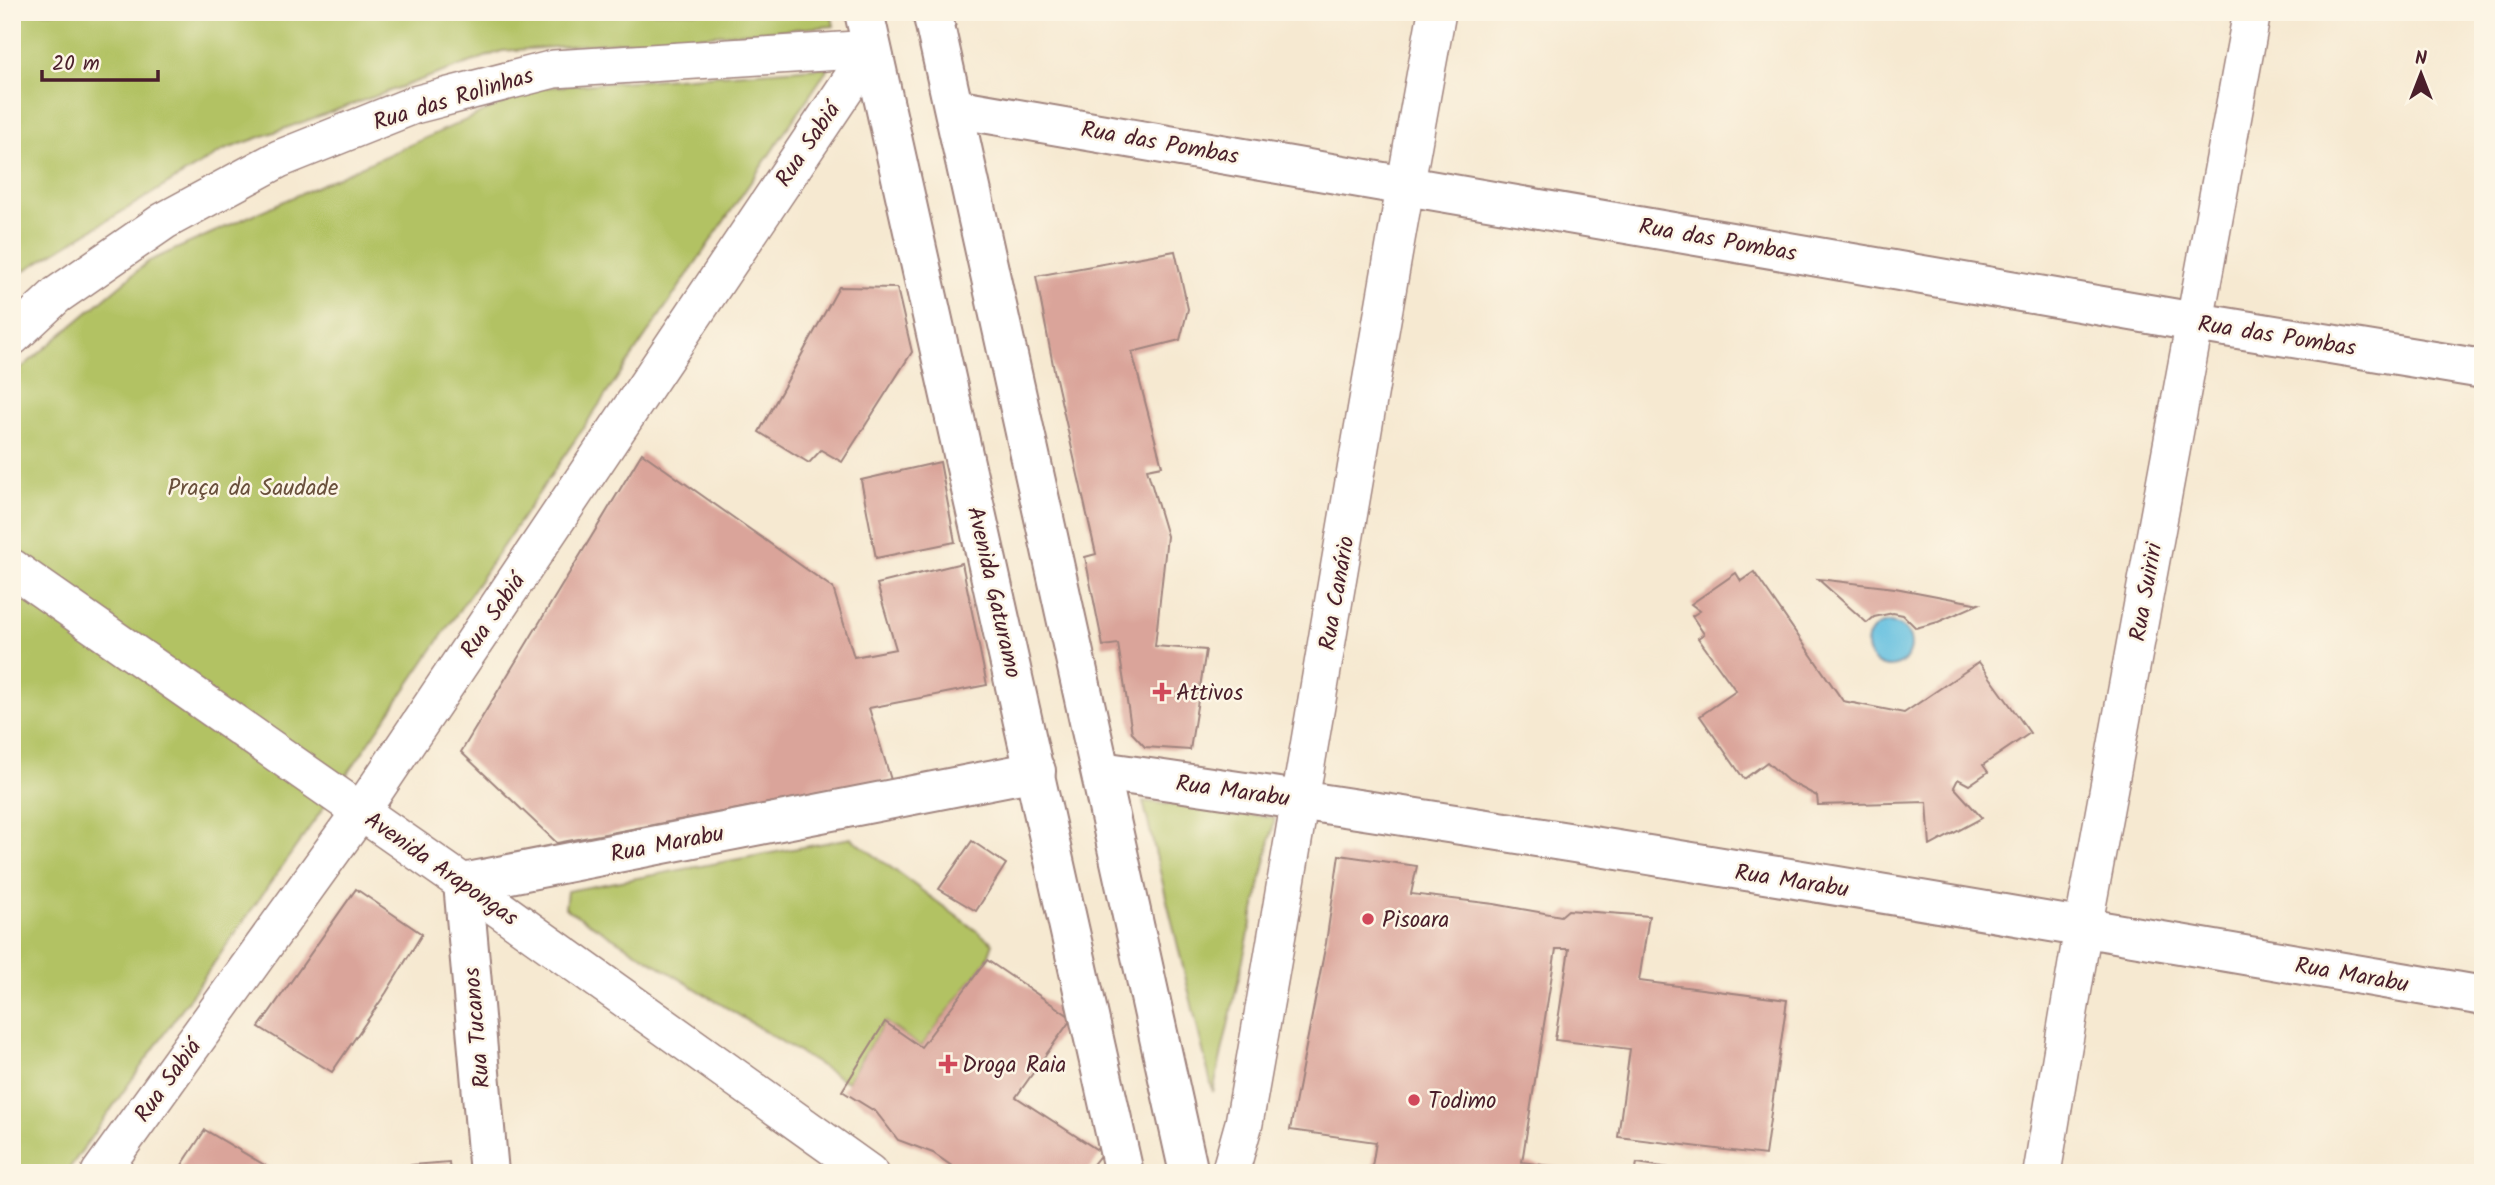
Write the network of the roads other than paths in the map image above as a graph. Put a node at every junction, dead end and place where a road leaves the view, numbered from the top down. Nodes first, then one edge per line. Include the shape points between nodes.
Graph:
1 (864, 12) edge
2 (932, 12) edge
3 (1437, 12) edge
4 (2252, 12) edge
5 (872, 49) junction
6 (954, 108) junction
7 (1405, 185) junction
8 (2195, 322) junction
9 (12, 337) edge
10 (2483, 369) edge
11 (12, 568) edge
12 (1036, 771) junction
13 (1101, 771) junction
14 (1302, 800) junction
15 (361, 811) junction
16 (463, 883) junction
17 (2083, 928) junction
18 (2483, 996) edge
19 (100, 1173) edge
20 (489, 1173) edge
21 (869, 1173) edge
22 (1124, 1173) edge
23 (1189, 1173) edge
24 (1230, 1173) edge
25 (2042, 1173) edge

1 - 5 street, Avenida Gaturamo
2 - 6 street
3 - 7 street, Rua Canário
4 - 8 street, Rua Suiriri
5 - 9 street, Rua das Rolinhas via 554,69 414,105 279,159 164,221 57,295
5 - 12 street, Avenida Gaturamo
5 - 15 street, Rua Sabiá
6 - 7 street, Rua das Pombas
6 - 13 street
7 - 8 street, Rua das Pombas
7 - 14 street, Rua Canário
8 - 10 street, Rua das Pombas
8 - 17 street, Rua Suiriri
11 - 15 street, Avenida Arapongas
12 - 16 street, Rua Marabu
12 - 22 street, Avenida Gaturamo
13 - 14 street, Rua Marabu
13 - 23 street
14 - 17 street, Rua Marabu
14 - 24 street, Rua Canário via 1244,1123
15 - 16 street, Avenida Arapongas
15 - 19 street, Rua Sabiá
16 - 20 street, Rua Tucanos
16 - 21 street, Avenida Arapongas
17 - 18 street, Rua Marabu
17 - 25 street, Rua Suiriri

